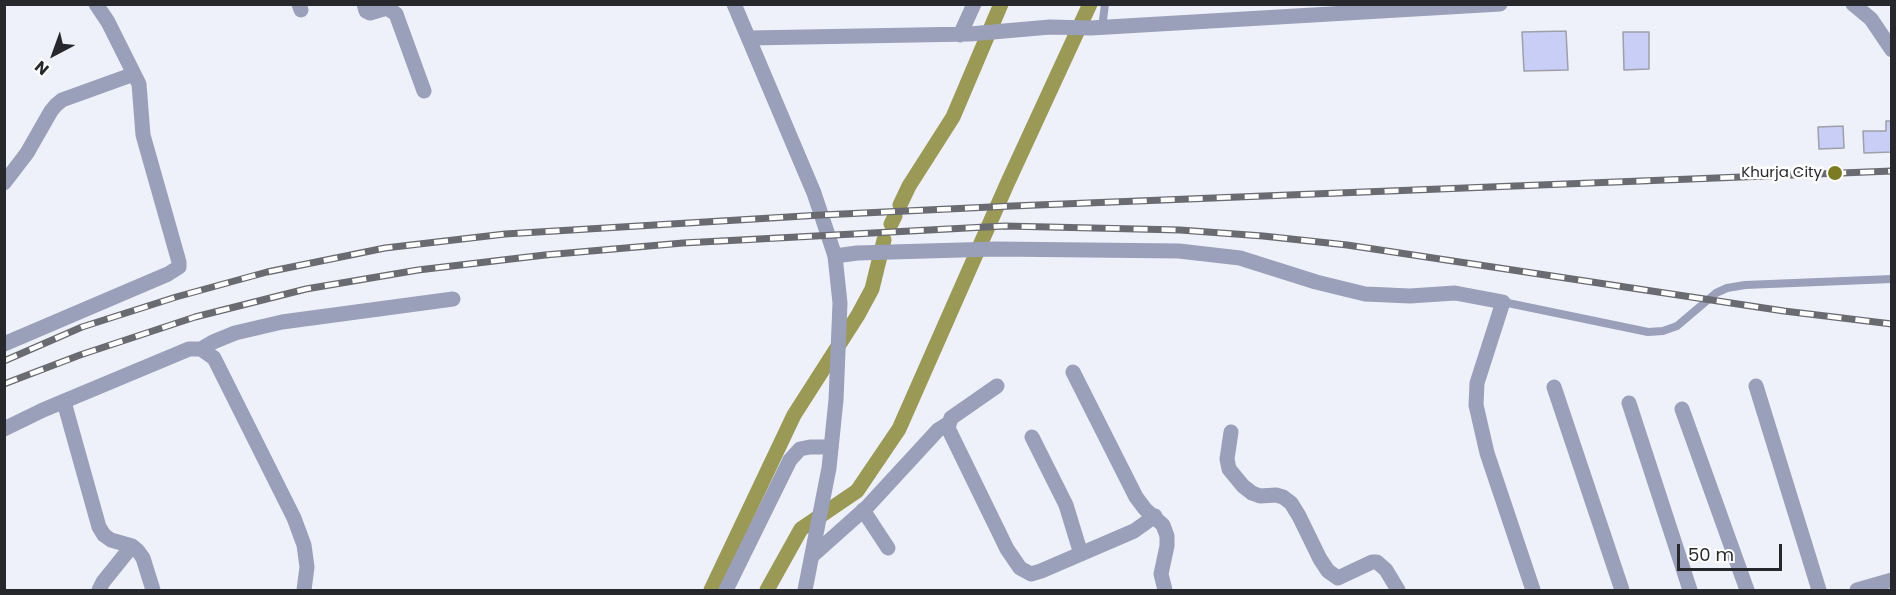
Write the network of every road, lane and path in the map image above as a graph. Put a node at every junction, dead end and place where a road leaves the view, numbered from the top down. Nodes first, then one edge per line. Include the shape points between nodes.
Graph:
1 (96, 4) edge
2 (364, 4) edge
3 (734, 4) edge
4 (974, 4) edge
5 (1105, 4) edge
6 (1500, 4) edge
7 (1853, 4) edge
8 (1384, 7) edge
9 (1097, 28) junction
10 (965, 34) junction
11 (749, 38) junction
12 (1892, 50) edge
13 (134, 74) junction
14 (424, 91) dead end
15 (4, 183) edge
16 (835, 256) junction
17 (1892, 279) edge
18 (453, 299) dead end
19 (1503, 302) junction
20 (4, 344) edge
21 (201, 349) junction
22 (1072, 372) dead end
23 (997, 386) dead end
24 (1756, 386) dead end
25 (1554, 387) dead end
26 (64, 402) junction
27 (1629, 403) dead end
28 (1682, 409) dead end
29 (948, 423) junction
30 (4, 429) edge
31 (1231, 432) dead end
32 (1032, 437) dead end
33 (831, 447) junction
34 (863, 510) junction
35 (1155, 516) junction
36 (132, 546) junction
37 (888, 548) dead end
38 (813, 549) junction
39 (1081, 554) junction
40 (1892, 580) edge
41 (99, 591) edge
42 (153, 591) edge
43 (304, 591) edge
44 (726, 591) edge
45 (805, 591) edge
46 (1165, 591) edge
47 (1398, 591) edge
48 (1533, 591) edge
49 (1622, 591) edge
50 (1690, 591) edge
51 (1747, 591) edge
52 (1819, 591) edge
53 (1857, 591) edge

1 - 13 street
2 - 14 street via 370,13 387,8 396,14
3 - 11 street
4 - 10 street
5 - 9 lane
6 - 8 street
7 - 12 street via 1870,19
8 - 9 street
9 - 10 street via 1050,27
10 - 11 street
11 - 16 street via 814,194
13 - 15 street via 56,105
13 - 20 street via 141,94 143,135 179,267
16 - 19 street via 996,249 1179,251 1240,258 1365,294 1455,293
16 - 33 street via 840,303
17 - 19 lane via 1727,288 1677,326 1648,332
18 - 21 street via 282,322 235,333
19 - 48 street via 1477,383 1476,405 1487,453
21 - 26 street via 189,349
21 - 43 street via 214,358 294,518 304,545
22 - 35 street via 1137,497
23 - 29 street via 957,412
24 - 52 street
25 - 49 street
26 - 30 street
26 - 36 street via 99,527 111,540
27 - 50 street
28 - 51 street
29 - 34 street
29 - 39 street via 1007,549 1020,568 1031,574
31 - 47 street via 1229,469 1252,494 1276,495 1291,503 1328,571 1338,578 1377,562
32 - 39 street via 1066,505
33 - 38 street
33 - 44 street via 800,449 790,460
34 - 37 street
34 - 38 street
35 - 39 street via 1134,531
35 - 46 street via 1167,536 1161,574
36 - 41 street
36 - 42 street via 143,558
38 - 45 street
40 - 53 street

